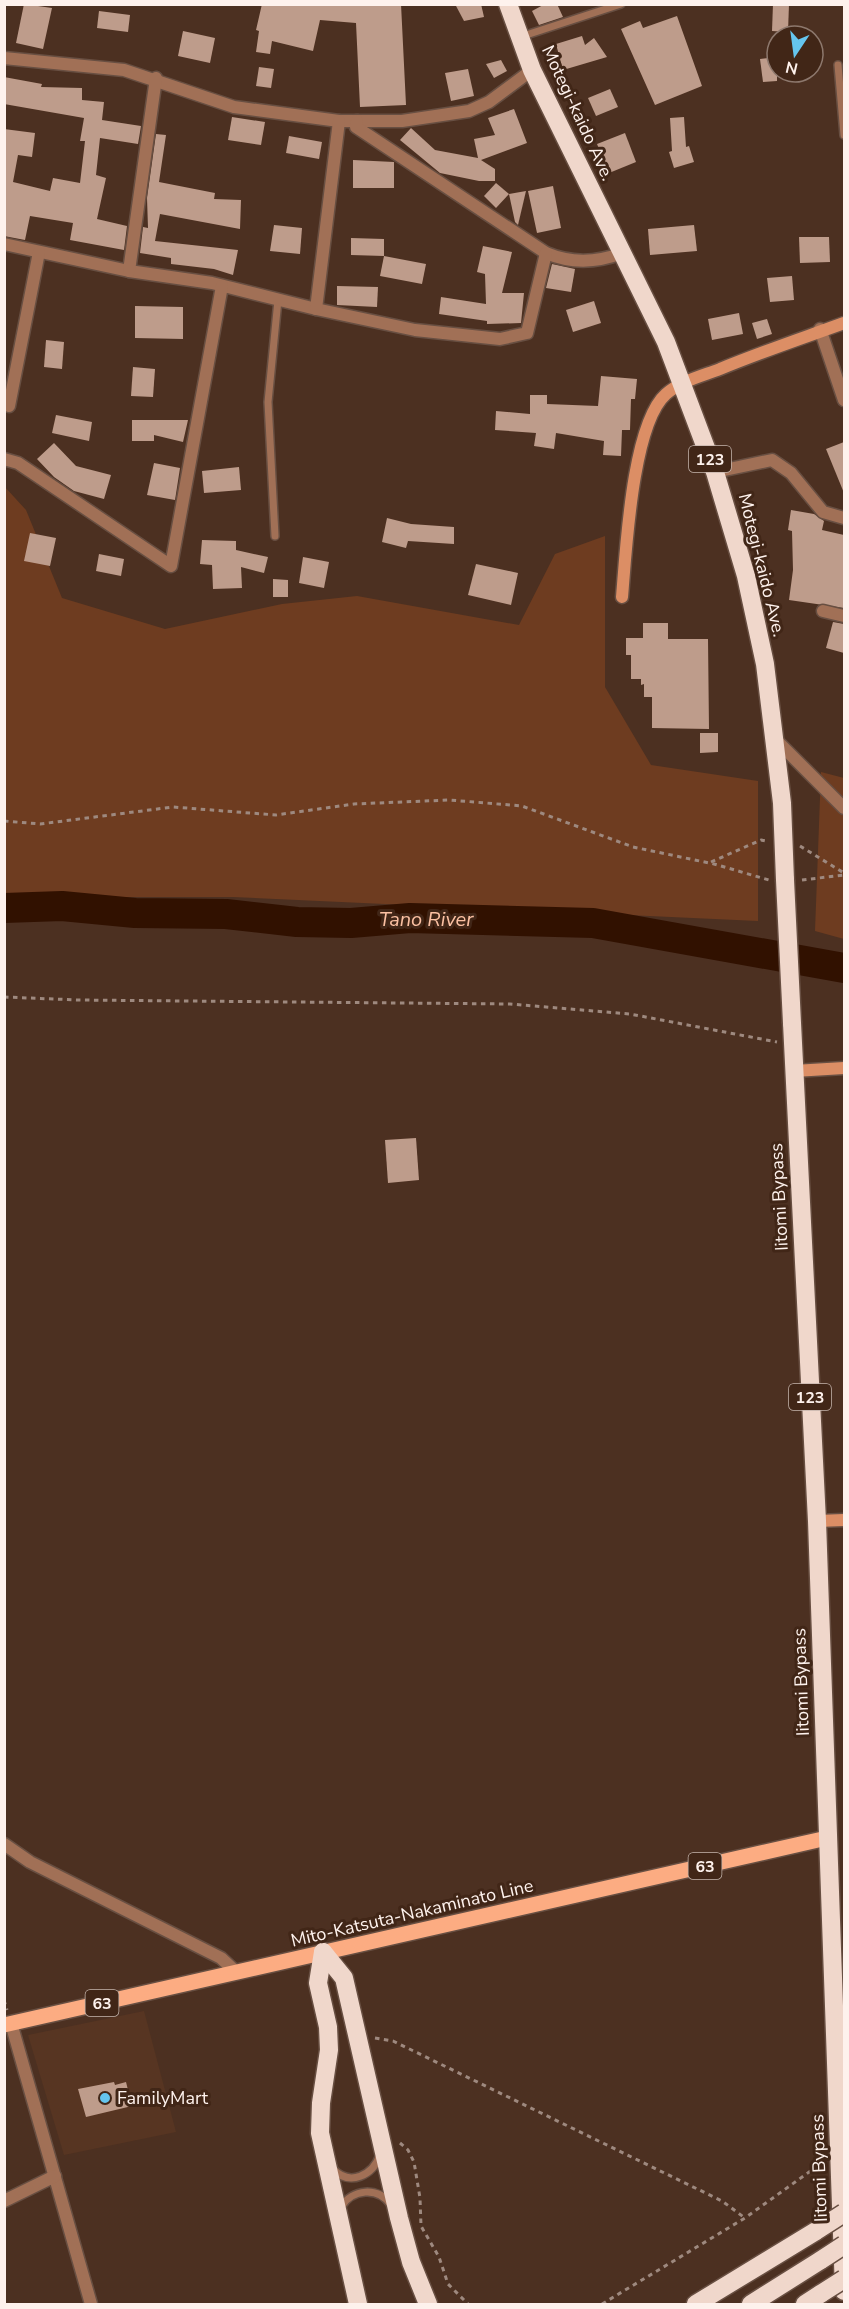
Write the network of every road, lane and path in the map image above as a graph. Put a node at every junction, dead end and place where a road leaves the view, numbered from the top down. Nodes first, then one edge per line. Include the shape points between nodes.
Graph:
1 (508, 4) edge
2 (621, 4) edge
3 (520, 37) junction
4 (4, 58) edge
5 (838, 65) dead end
6 (532, 70) junction
7 (156, 78) junction
8 (339, 121) junction
9 (357, 121) junction
10 (844, 135) edge
11 (4, 244) edge
12 (39, 252) junction
13 (546, 253) junction
14 (622, 253) junction
15 (129, 271) junction
16 (222, 286) junction
17 (278, 300) junction
18 (316, 309) junction
19 (844, 323) edge
20 (820, 329) junction
21 (680, 384) junction
22 (844, 400) edge
23 (9, 406) dead end
24 (4, 459) edge
25 (716, 472) junction
26 (844, 518) edge
27 (275, 536) dead end
28 (622, 597) dead end
29 (824, 611) dead end
30 (844, 616) edge
31 (775, 739) junction
32 (844, 808) edge
33 (4, 821) edge
34 (768, 841) dead end
35 (800, 846) dead end
36 (709, 863) junction
37 (844, 874) edge
38 (788, 881) junction
39 (4, 997) edge
40 (793, 1045) junction
41 (844, 1068) edge
42 (794, 1071) junction
43 (844, 1520) edge
44 (817, 1521) junction
45 (827, 1838) junction
46 (4, 1844) edge
47 (323, 1952) junction
48 (236, 1972) junction
49 (839, 2013) edge
50 (8, 2024) edge
51 (377, 2050) dead end
52 (399, 2143) dead end
53 (381, 2147) junction
54 (842, 2148) edge
55 (326, 2160) junction
56 (55, 2176) junction
57 (4, 2202) edge
58 (844, 2213) edge
59 (339, 2216) junction
60 (399, 2218) junction
61 (745, 2218) junction
62 (844, 2245) edge
63 (844, 2279) edge
64 (844, 2291) edge
65 (829, 2299) edge
66 (844, 2299) edge
67 (91, 2304) edge
68 (358, 2304) edge
69 (428, 2304) edge
70 (468, 2304) edge
71 (602, 2304) edge
72 (696, 2304) edge
73 (751, 2304) edge
74 (805, 2304) edge

1 - 3 highway, Motegi-kaido Ave. / 123
2 - 3 lane
3 - 6 highway, Motegi-kaido Ave. / 123
4 - 7 street via 124,70
5 - 10 lane
6 - 9 street via 489,102 469,111 402,121
6 - 14 highway, Motegi-kaido Ave. / 123
7 - 8 street via 234,106
7 - 15 street
8 - 9 street
8 - 18 street
9 - 13 street via 357,127
11 - 12 street
12 - 15 street
12 - 23 street
13 - 14 street via 559,259 593,262
13 - 18 street via 527,333 500,339 415,330
14 - 21 highway, Motegi-kaido Ave. / 123 via 666,342
15 - 16 street
16 - 17 street
16 - 24 street via 171,566 18,463
17 - 18 street
17 - 27 lane via 268,402
19 - 20 street
20 - 21 street
20 - 22 street
21 - 25 highway, Motegi-kaido Ave. / 123
21 - 28 street via 654,407 649,420 630,510
25 - 26 street via 772,460 792,473 823,512
25 - 31 highway, Motegi-kaido Ave. / 123 via 746,576 765,664
29 - 30 street
31 - 32 street
31 - 38 highway, Motegi-kaido Ave. / 123
33 - 36 path via 40,824 173,807 276,815 354,804 450,800 522,806 633,847
34 - 36 path via 761,840
35 - 37 path
36 - 38 path
37 - 38 path
38 - 40 highway, Motegi-kaido Ave. / 123, bridge
39 - 40 path via 510,1004 630,1014
40 - 42 highway, Motegi-kaido Ave. / 123
41 - 42 street
42 - 44 highway, Iitomi Bypass / 123
43 - 44 street
44 - 45 highway, Iitomi Bypass / 123
45 - 47 main road, Mito-Katsuta-Nakaminato Line / 63
45 - 49 highway, Iitomi Bypass / 123
46 - 48 street via 30,1862 221,1958
47 - 48 main road, Mito-Katsuta-Nakaminato Line / 63
47 - 53 highway via 344,1978
47 - 55 highway via 318,1983 329,2050 320,2133
48 - 50 main road, Mito-Katsuta-Nakaminato Line / 63
49 - 54 highway, Iitomi Bypass / 123
50 - 56 street
51 - 61 path via 375,2038 393,2041 722,2201
52 - 70 path via 414,2162 421,2226 439,2257 448,2284
53 - 55 lane via 376,2165 361,2177 335,2172
53 - 60 highway
54 - 61 path
54 - 64 highway, Iitomi Bypass / 123
55 - 59 highway
56 - 57 street
56 - 67 street
58 - 72 highway, bridge
59 - 60 lane via 346,2199 372,2192 388,2201
59 - 68 highway
60 - 69 highway
61 - 71 path
62 - 73 highway, bridge
63 - 65 highway, bridge
65 - 66 highway
65 - 74 highway

